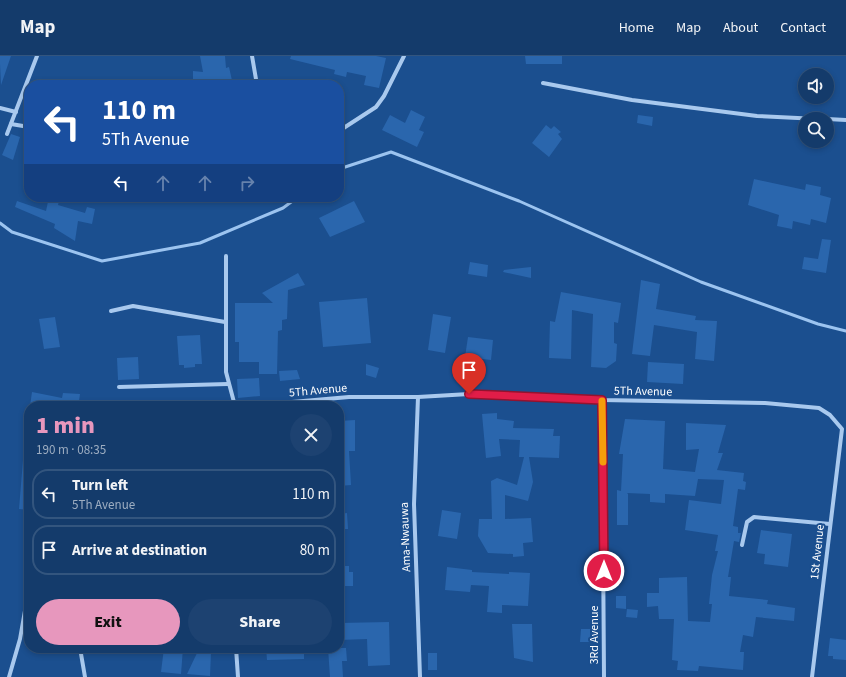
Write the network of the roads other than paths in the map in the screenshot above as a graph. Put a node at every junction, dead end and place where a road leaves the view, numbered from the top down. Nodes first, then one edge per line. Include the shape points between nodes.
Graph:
1 (37, 56) edge
2 (252, 56) edge
3 (404, 56) edge
4 (28, 80) edge
5 (255, 80) edge
6 (543, 83) dead end
7 (24, 91) edge
8 (0, 108) edge
9 (16, 112) junction
10 (798, 118) edge
11 (834, 119) edge
12 (846, 120) edge
13 (11, 124) junction
14 (24, 125) edge
15 (344, 127) edge
16 (7, 134) dead end
17 (226, 256) dead end
18 (111, 311) dead end
19 (225, 322) junction
20 (228, 384) junction
21 (119, 388) dead end
22 (418, 397) junction
23 (602, 400) junction
24 (233, 401) edge
25 (303, 401) edge
26 (842, 429) joint
27 (830, 524) junction
28 (742, 545) dead end
29 (24, 616) edge
30 (81, 653) edge
31 (236, 653) edge
32 (8, 677) edge
33 (85, 677) edge
34 (238, 677) edge
35 (420, 677) edge
36 (604, 677) edge
37 (812, 677) edge

1 - 4 street
2 - 5 street
3 - 15 street via 376,107
6 - 10 street via 632,100 757,116
7 - 9 street
8 - 9 street
9 - 13 street
11 - 12 street
13 - 14 street
13 - 16 street
17 - 19 street
18 - 19 street via 133,306
19 - 20 street
20 - 21 street
20 - 24 street
22 - 23 street, 5Th Avenue via 469,394
22 - 25 street, 5Th Avenue via 348,397
22 - 35 street, Ama-Nwauwa via 414,504
23 - 26 street, 5Th Avenue via 765,403 819,408 830,415
23 - 36 street, 3Rd Avenue
26 - 27 street, 1St Avenue
27 - 28 street via 754,517 747,522
27 - 37 street, 1St Avenue
29 - 32 street
30 - 33 street
31 - 34 street

